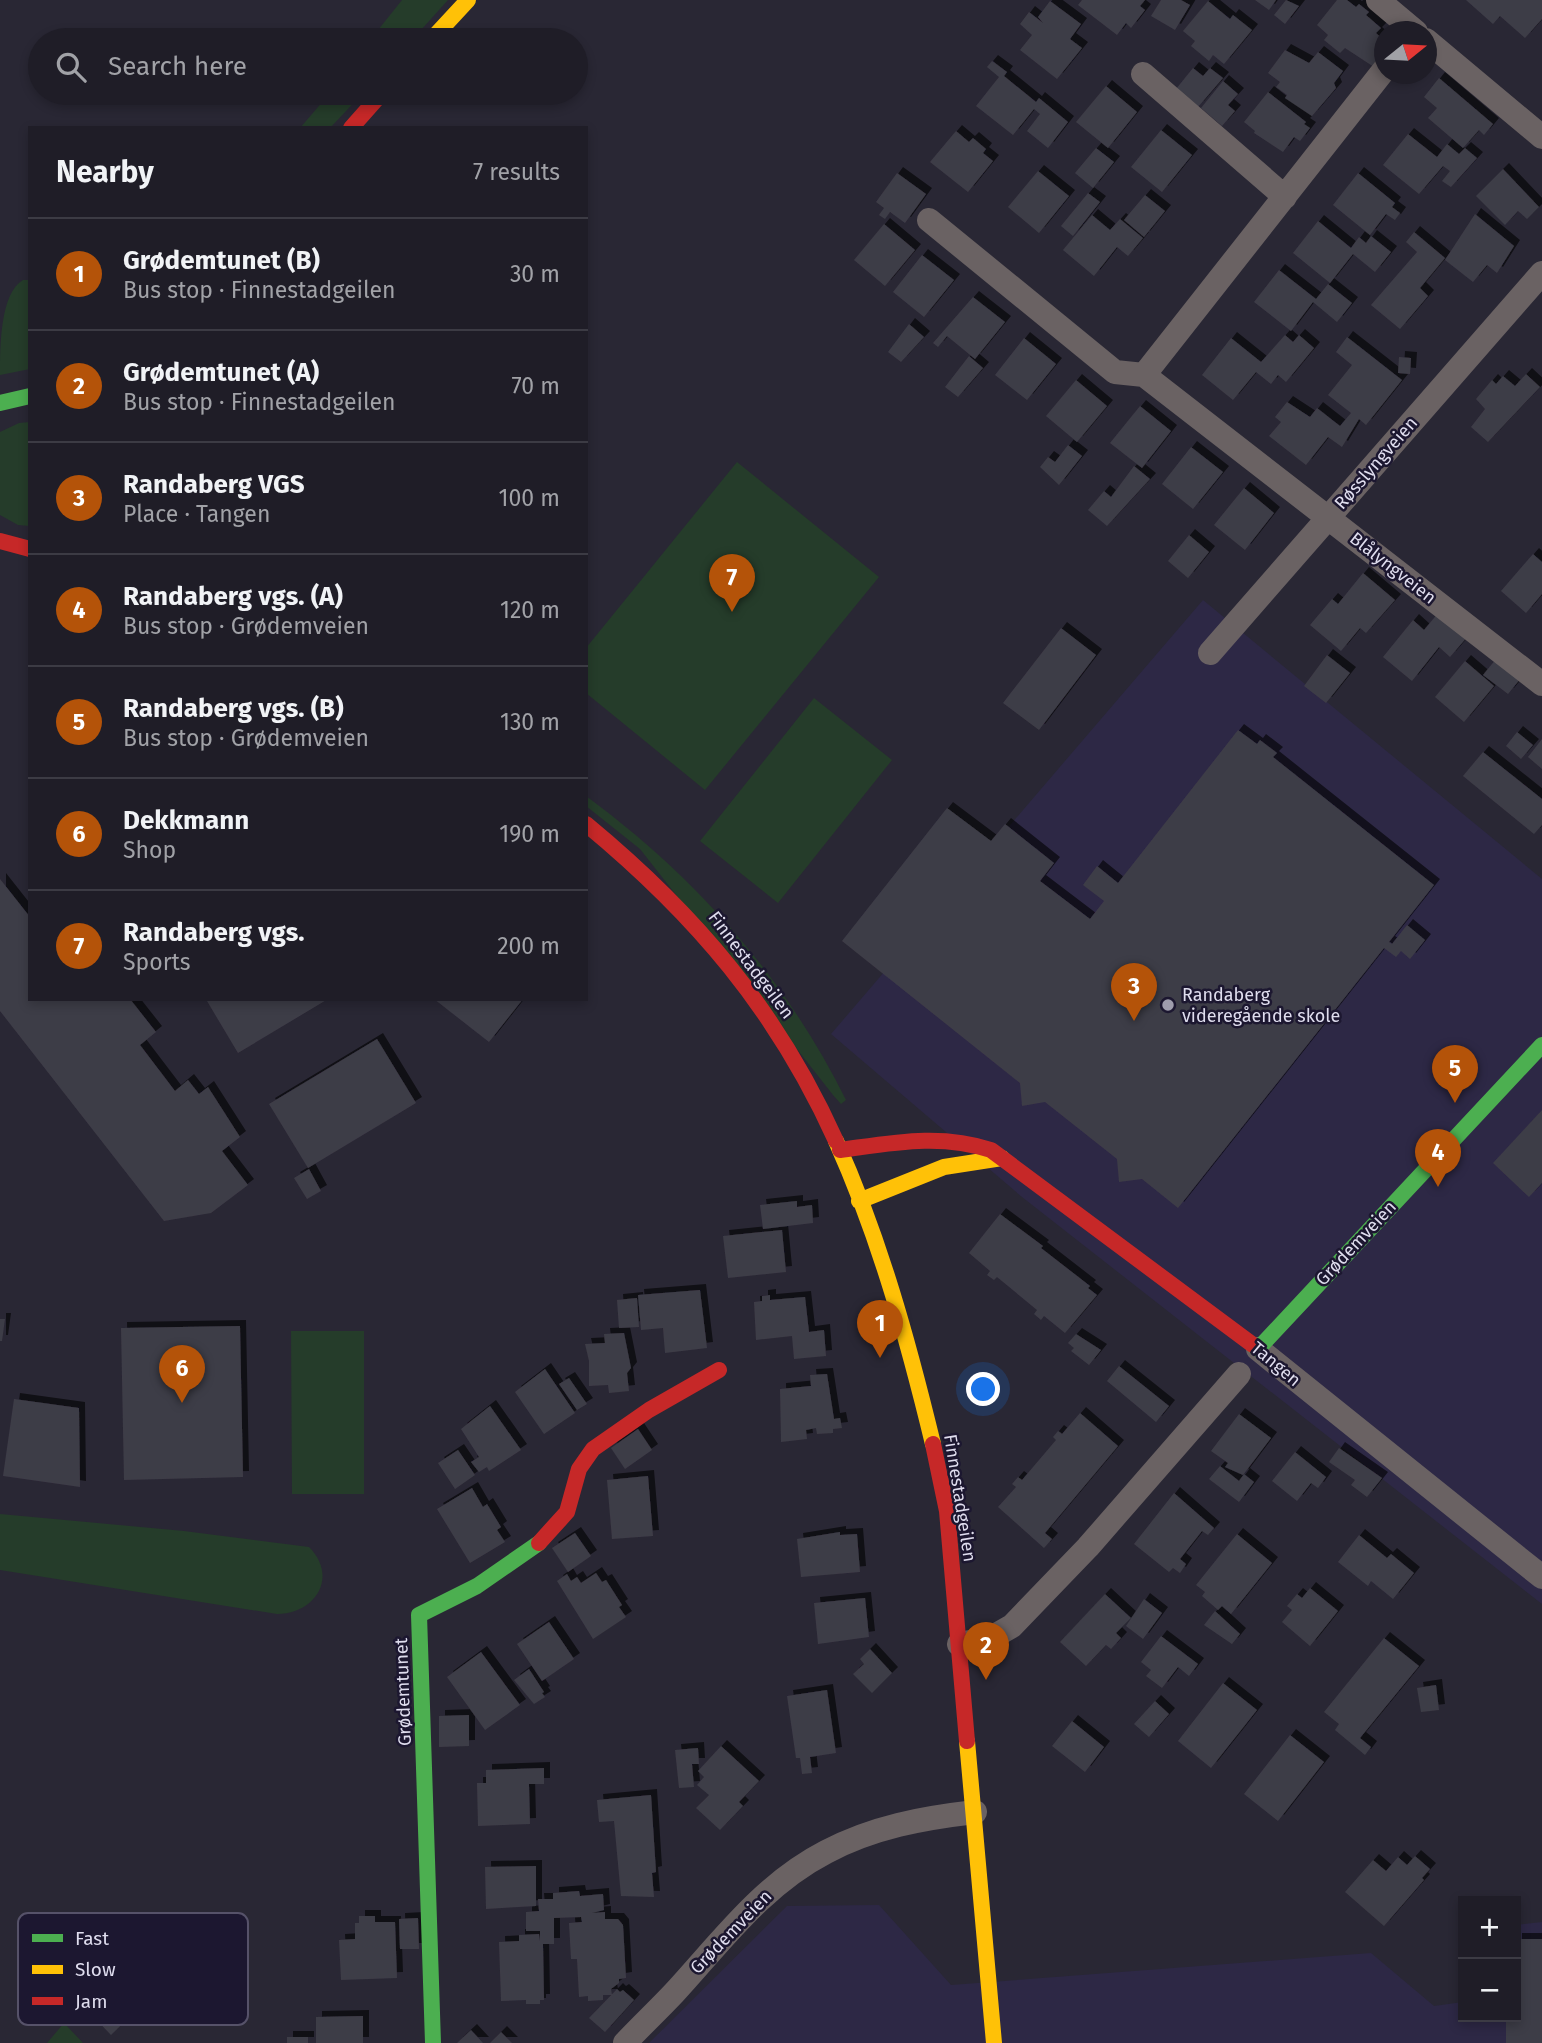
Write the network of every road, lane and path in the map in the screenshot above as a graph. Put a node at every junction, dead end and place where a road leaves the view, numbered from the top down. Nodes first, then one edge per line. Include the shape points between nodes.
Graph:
1 (468, 0) edge
2 (1378, 0) edge
3 (1403, 21) edge
4 (441, 28) edge
5 (1437, 49) edge
6 (1143, 74) dead end
7 (1374, 83) edge
8 (371, 105) edge
9 (353, 126) edge
10 (1542, 137) edge
11 (1285, 197) junction
12 (929, 220) dead end
13 (1542, 273) edge
14 (1144, 375) junction
15 (28, 396) edge
16 (0, 403) edge
17 (1328, 517) junction
18 (0, 541) edge
19 (28, 548) edge
20 (28, 549) edge
21 (0, 554) edge
22 (1210, 653) dead end
23 (1542, 684) edge
24 (588, 826) edge
25 (1542, 1045) edge
26 (840, 1150) junction
27 (1005, 1157) junction
28 (859, 1200) junction
29 (1258, 1349) junction
30 (719, 1370) dead end
31 (1239, 1374) dead end
32 (1542, 1577) edge
33 (959, 1644) junction
34 (975, 1812) junction
35 (433, 2043) edge
36 (625, 2043) edge
37 (994, 2043) edge

1 - 4 main road
2 - 3 street
5 - 10 street
6 - 11 street
7 - 11 street
8 - 9 main road
11 - 14 street
12 - 14 street, Blålyngveien via 1115,372
13 - 17 street, Røsslyngveien
14 - 17 street, Blålyngveien
15 - 16 main road
17 - 22 street, Røsslyngveien
17 - 23 street, Blålyngveien
18 - 19 main road
20 - 21 main road
24 - 26 main road, Finnestadgeilen via 662,888 736,972 803,1074
25 - 29 main road, Grødemveien
26 - 27 main road via 955,1139
26 - 28 main road, Finnestadgeilen
27 - 28 main road via 944,1167
27 - 29 main road, Tangen
28 - 33 main road, Finnestadgeilen via 891,1289 931,1430 947,1511
29 - 32 street, Tangen
30 - 35 main road, Grødemtunet via 690,1384 585,1457 566,1513 546,1537 464,1595 419,1615
31 - 33 street via 1013,1626 991,1639
33 - 34 main road, Finnestadgeilen
34 - 36 street, Grødemveien via 880,1829 833,1848 798,1869 738,1919
34 - 37 main road, Finnestadgeilen

